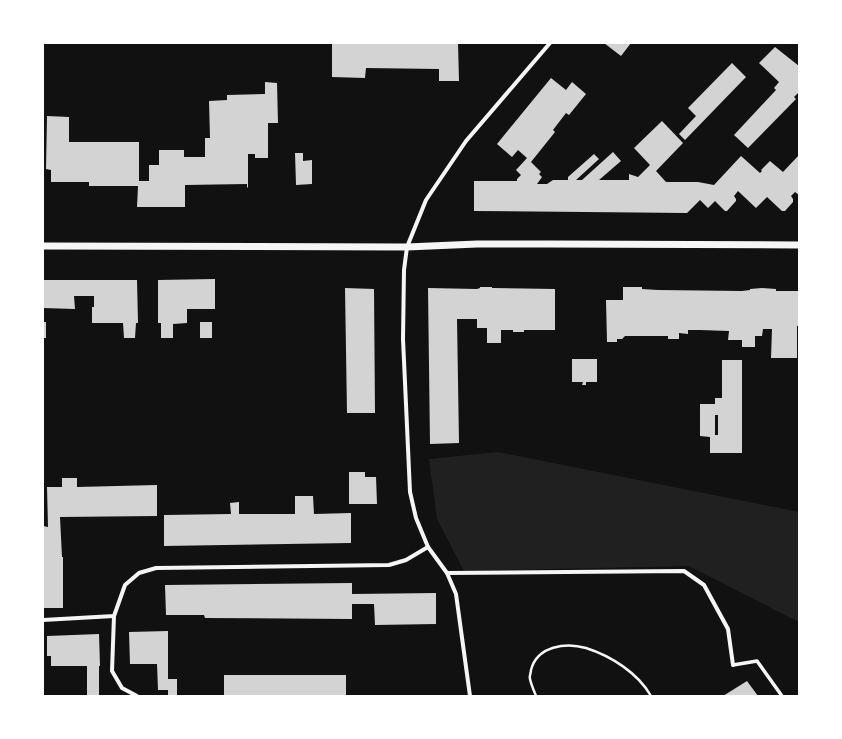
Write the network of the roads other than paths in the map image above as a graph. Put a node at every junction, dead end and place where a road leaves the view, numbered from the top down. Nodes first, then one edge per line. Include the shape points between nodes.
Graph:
1 (550, 43) edge
2 (799, 245) edge
3 (43, 246) edge
4 (407, 247) junction
5 (428, 546) junction
6 (447, 573) junction
7 (114, 616) junction
8 (43, 620) edge
9 (733, 664) joint
10 (137, 696) edge
11 (470, 696) edge
12 (782, 696) edge

1 - 4 street via 466,141 426,200
2 - 4 street via 477,244
3 - 4 street
4 - 5 street via 403,339 410,492 416,518
5 - 6 street
5 - 7 street via 406,560 389,565 156,568 139,573 125,585
6 - 9 street via 684,571 704,584 728,629
6 - 11 street via 456,594
7 - 8 street
7 - 10 street via 112,671 122,688
9 - 12 street via 757,661

